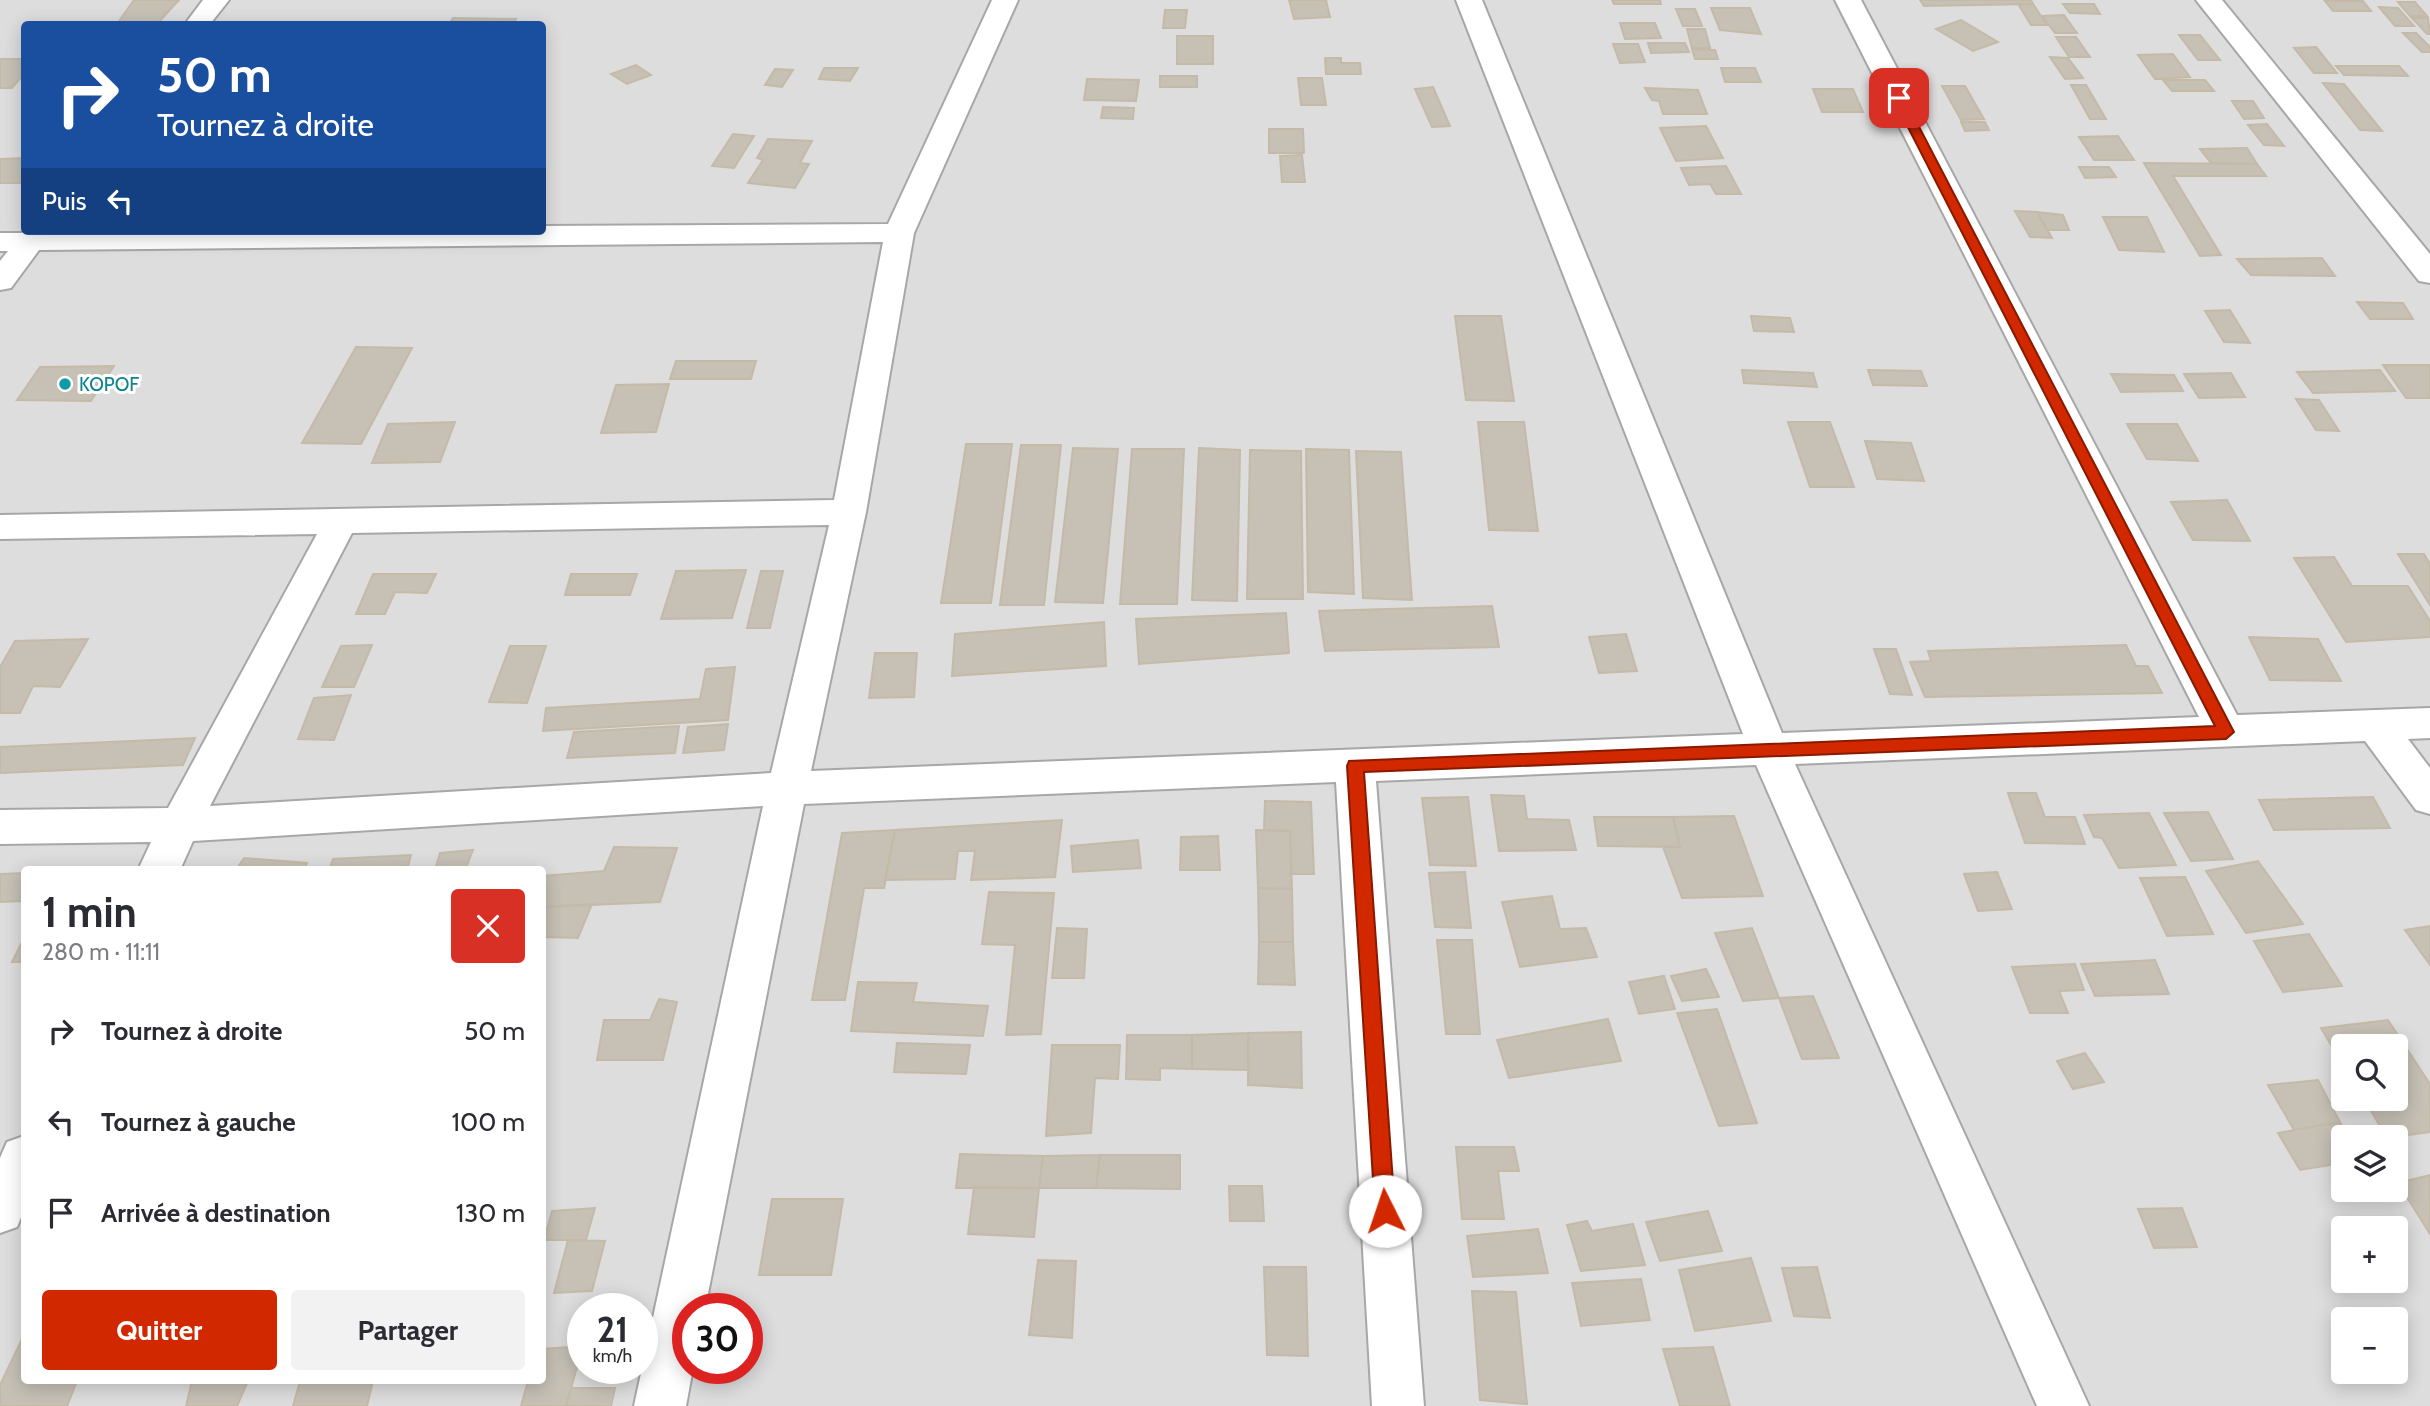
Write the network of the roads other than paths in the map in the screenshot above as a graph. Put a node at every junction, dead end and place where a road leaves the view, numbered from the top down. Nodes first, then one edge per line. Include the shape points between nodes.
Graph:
1 (216, 0) edge
2 (1005, 0) edge
3 (1469, 0) edge
4 (1848, 0) edge
5 (2210, 0) edge
6 (199, 21) edge
7 (899, 233) junction
8 (504, 235) edge
9 (546, 235) edge
10 (35, 236) edge
11 (0, 242) edge
12 (2430, 274) edge
13 (0, 281) edge
14 (849, 512) junction
15 (341, 521) junction
16 (0, 527) edge
17 (2430, 723) edge
18 (2376, 726) junction
19 (2226, 732) junction
20 (1769, 750) junction
21 (1355, 766) junction
22 (787, 788) junction
23 (2430, 798) edge
24 (180, 825) junction
25 (0, 827) edge
26 (161, 866) edge
27 (21, 1164) edge
28 (0, 1210) edge
29 (660, 1406) edge
30 (1398, 1406) edge
31 (2063, 1406) edge

1 - 6 street
2 - 7 street
3 - 20 street
4 - 19 street
5 - 12 street
7 - 9 street
7 - 14 street
8 - 10 street
10 - 11 street
10 - 13 street
14 - 15 street
14 - 22 street
15 - 16 street
15 - 24 street
17 - 18 street
18 - 19 street
18 - 23 street
19 - 20 street
20 - 21 street
20 - 31 street
21 - 22 street
21 - 30 street
22 - 24 street
22 - 29 street
24 - 25 street
24 - 26 street
27 - 28 street

